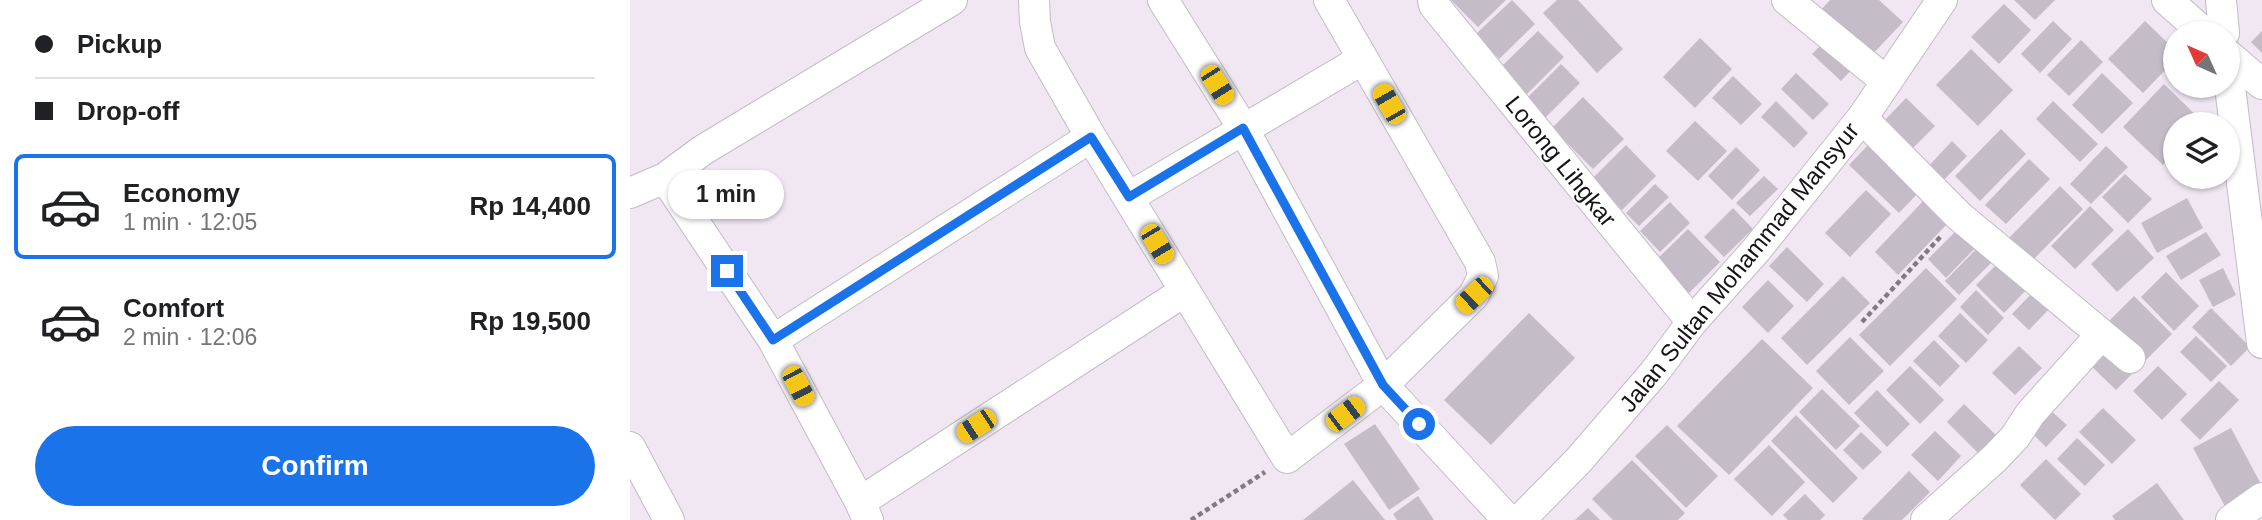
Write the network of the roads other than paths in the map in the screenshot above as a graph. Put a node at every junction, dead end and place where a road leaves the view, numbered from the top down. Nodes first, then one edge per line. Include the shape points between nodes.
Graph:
1 (952, 0) edge
2 (1034, 0) edge
3 (1163, 0) edge
4 (1329, 0) edge
5 (1433, 0) edge
6 (1787, 0) edge
7 (1942, 0) edge
8 (2167, 0) edge
9 (2221, 0) edge
10 (2191, 21) edge
11 (2223, 21) edge
12 (1363, 59) junction
13 (2240, 65) edge
14 (1886, 82) junction
15 (2262, 84) edge
16 (2231, 98) edge
17 (1862, 118) junction
18 (1243, 128) junction
19 (1091, 137) junction
20 (665, 178) junction
21 (630, 193) edge
22 (1129, 197) junction
23 (1185, 291) junction
24 (1692, 322) junction
25 (2101, 334) junction
26 (773, 340) junction
27 (2262, 343) edge
28 (2130, 358) dead end
29 (1383, 385) junction
30 (630, 447) edge
31 (2262, 498) edge
32 (864, 511) edge
33 (669, 520) edge
34 (1508, 520) edge
35 (1520, 520) edge
36 (1926, 520) edge
37 (2231, 520) edge

1 - 20 street via 703,150
2 - 19 street via 1040,48
3 - 18 street
4 - 12 street
5 - 24 street, Lorong Lihgkar
6 - 14 street
7 - 14 street, Jalan Sultan Mohammad Mansyur
8 - 10 street
9 - 11 street
12 - 18 street
12 - 29 street via 1480,262 1483,276 1474,295
13 - 15 street
14 - 17 street, Jalan Sultan Mohammad Mansyur
16 - 27 street
17 - 24 street, Jalan Sultan Mohammad Mansyur
17 - 25 street via 1959,216
18 - 22 street
18 - 29 street
19 - 22 street
19 - 26 street
20 - 21 street
20 - 26 street
22 - 23 street
23 - 29 street via 1287,458
23 - 32 street
24 - 35 street, Jalan Sultan Mohammad Mansyur via 1654,373
25 - 28 street
25 - 36 street via 2015,437
26 - 32 street
29 - 34 street
30 - 33 street
31 - 37 street

